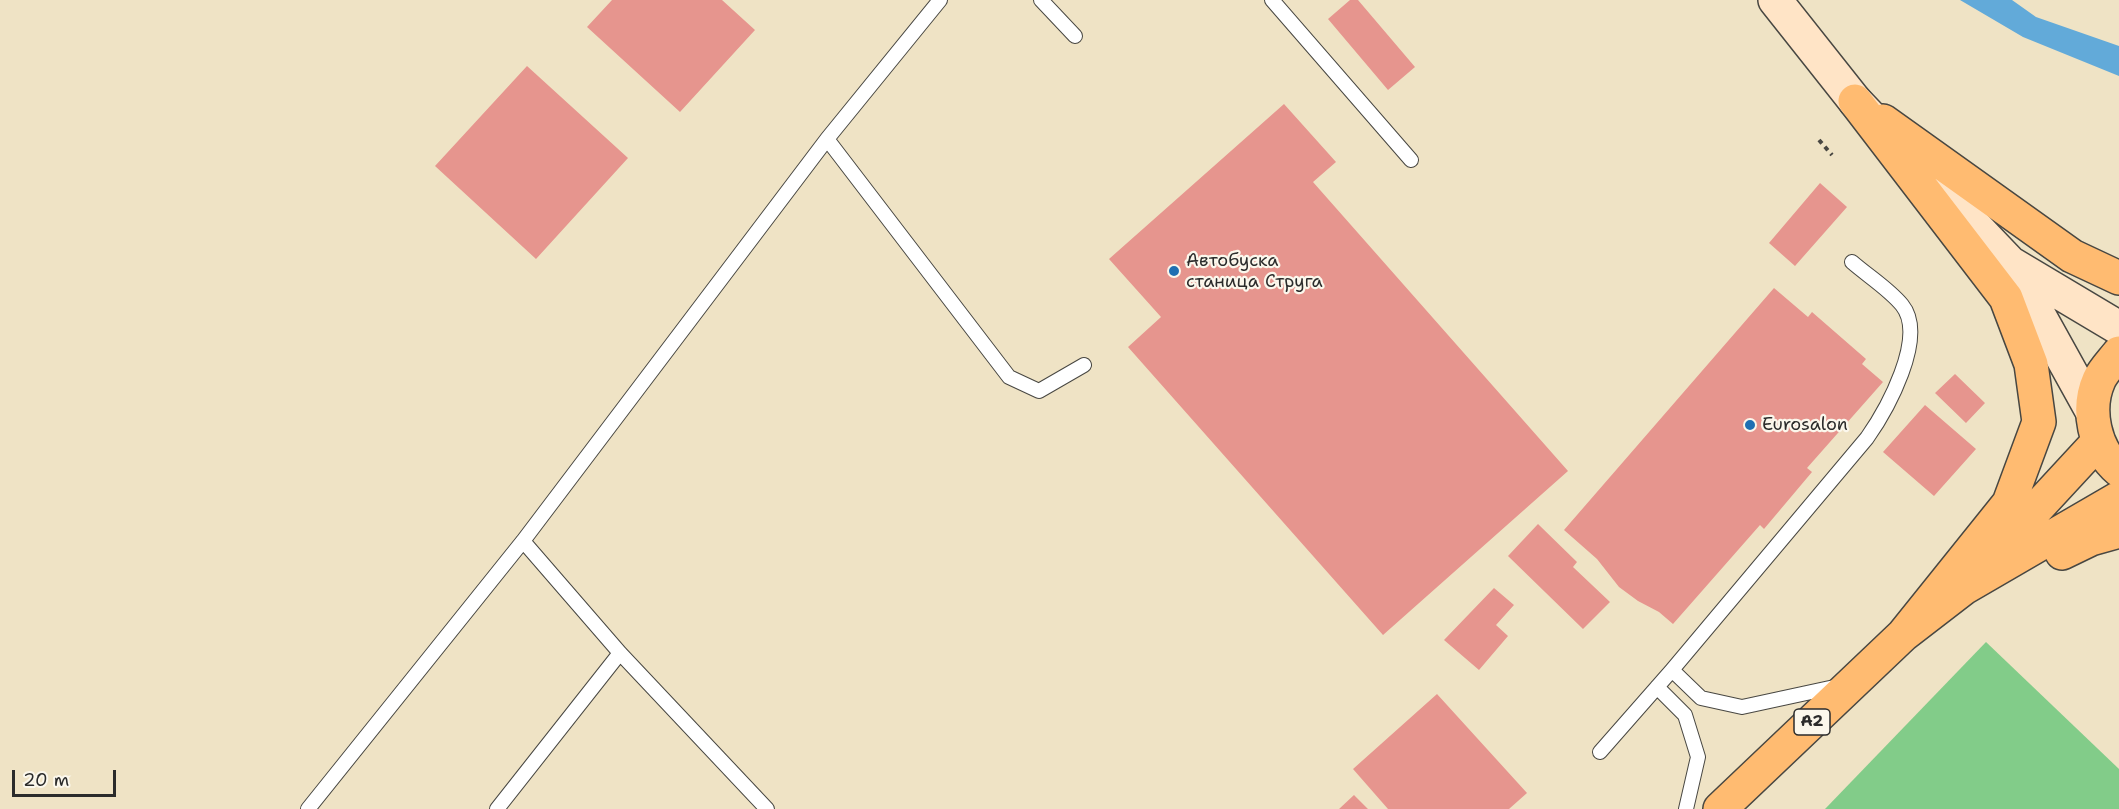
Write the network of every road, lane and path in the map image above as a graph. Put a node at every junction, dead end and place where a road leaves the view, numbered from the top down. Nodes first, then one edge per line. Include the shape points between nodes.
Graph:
1 (940, 0) edge
2 (1041, 0) edge
3 (1272, 0) edge
4 (1775, 0) edge
5 (1075, 36) dead end
6 (1855, 101) junction
7 (826, 139) junction
8 (1819, 140) dead end
9 (1832, 155) dead end
10 (1411, 160) dead end
11 (1852, 262) dead end
12 (2010, 263) junction
13 (2119, 278) edge
14 (2119, 328) edge
15 (2119, 353) edge
16 (1084, 365) dead end
17 (2092, 411) junction
18 (2098, 442) junction
19 (2119, 470) edge
20 (2119, 498) edge
21 (2119, 531) edge
22 (523, 541) junction
23 (1964, 588) junction
24 (1903, 635) junction
25 (620, 653) junction
26 (1672, 670) junction
27 (1853, 683) junction
28 (1657, 687) junction
29 (1600, 752) dead end
30 (308, 809) edge
31 (496, 809) edge
32 (767, 809) edge
33 (1686, 809) edge
34 (1720, 809) edge

1 - 7 lane
2 - 5 lane
3 - 10 lane
4 - 6 main road
6 - 12 main road
6 - 13 main road via 2072,256
6 - 24 main road via 2006,298 2031,364 2038,422 2009,503
7 - 16 lane via 1009,377 1039,391
7 - 22 lane
8 - 9 path
11 - 26 lane via 1902,306 1908,318 1910,341 1892,399 1867,438
12 - 14 main road
12 - 17 main road
15 - 17 main road via 2099,379
17 - 18 main road
18 - 19 main road
18 - 23 main road, A2
20 - 23 main road, A2
21 - 24 main road via 2073,547
22 - 25 lane
22 - 30 lane
23 - 24 main road, A2
24 - 27 main road, A2
25 - 31 lane
25 - 32 lane
26 - 27 lane via 1701,698 1742,707
26 - 28 lane
27 - 34 main road, A2
28 - 29 lane
28 - 33 lane via 1685,715 1698,757

